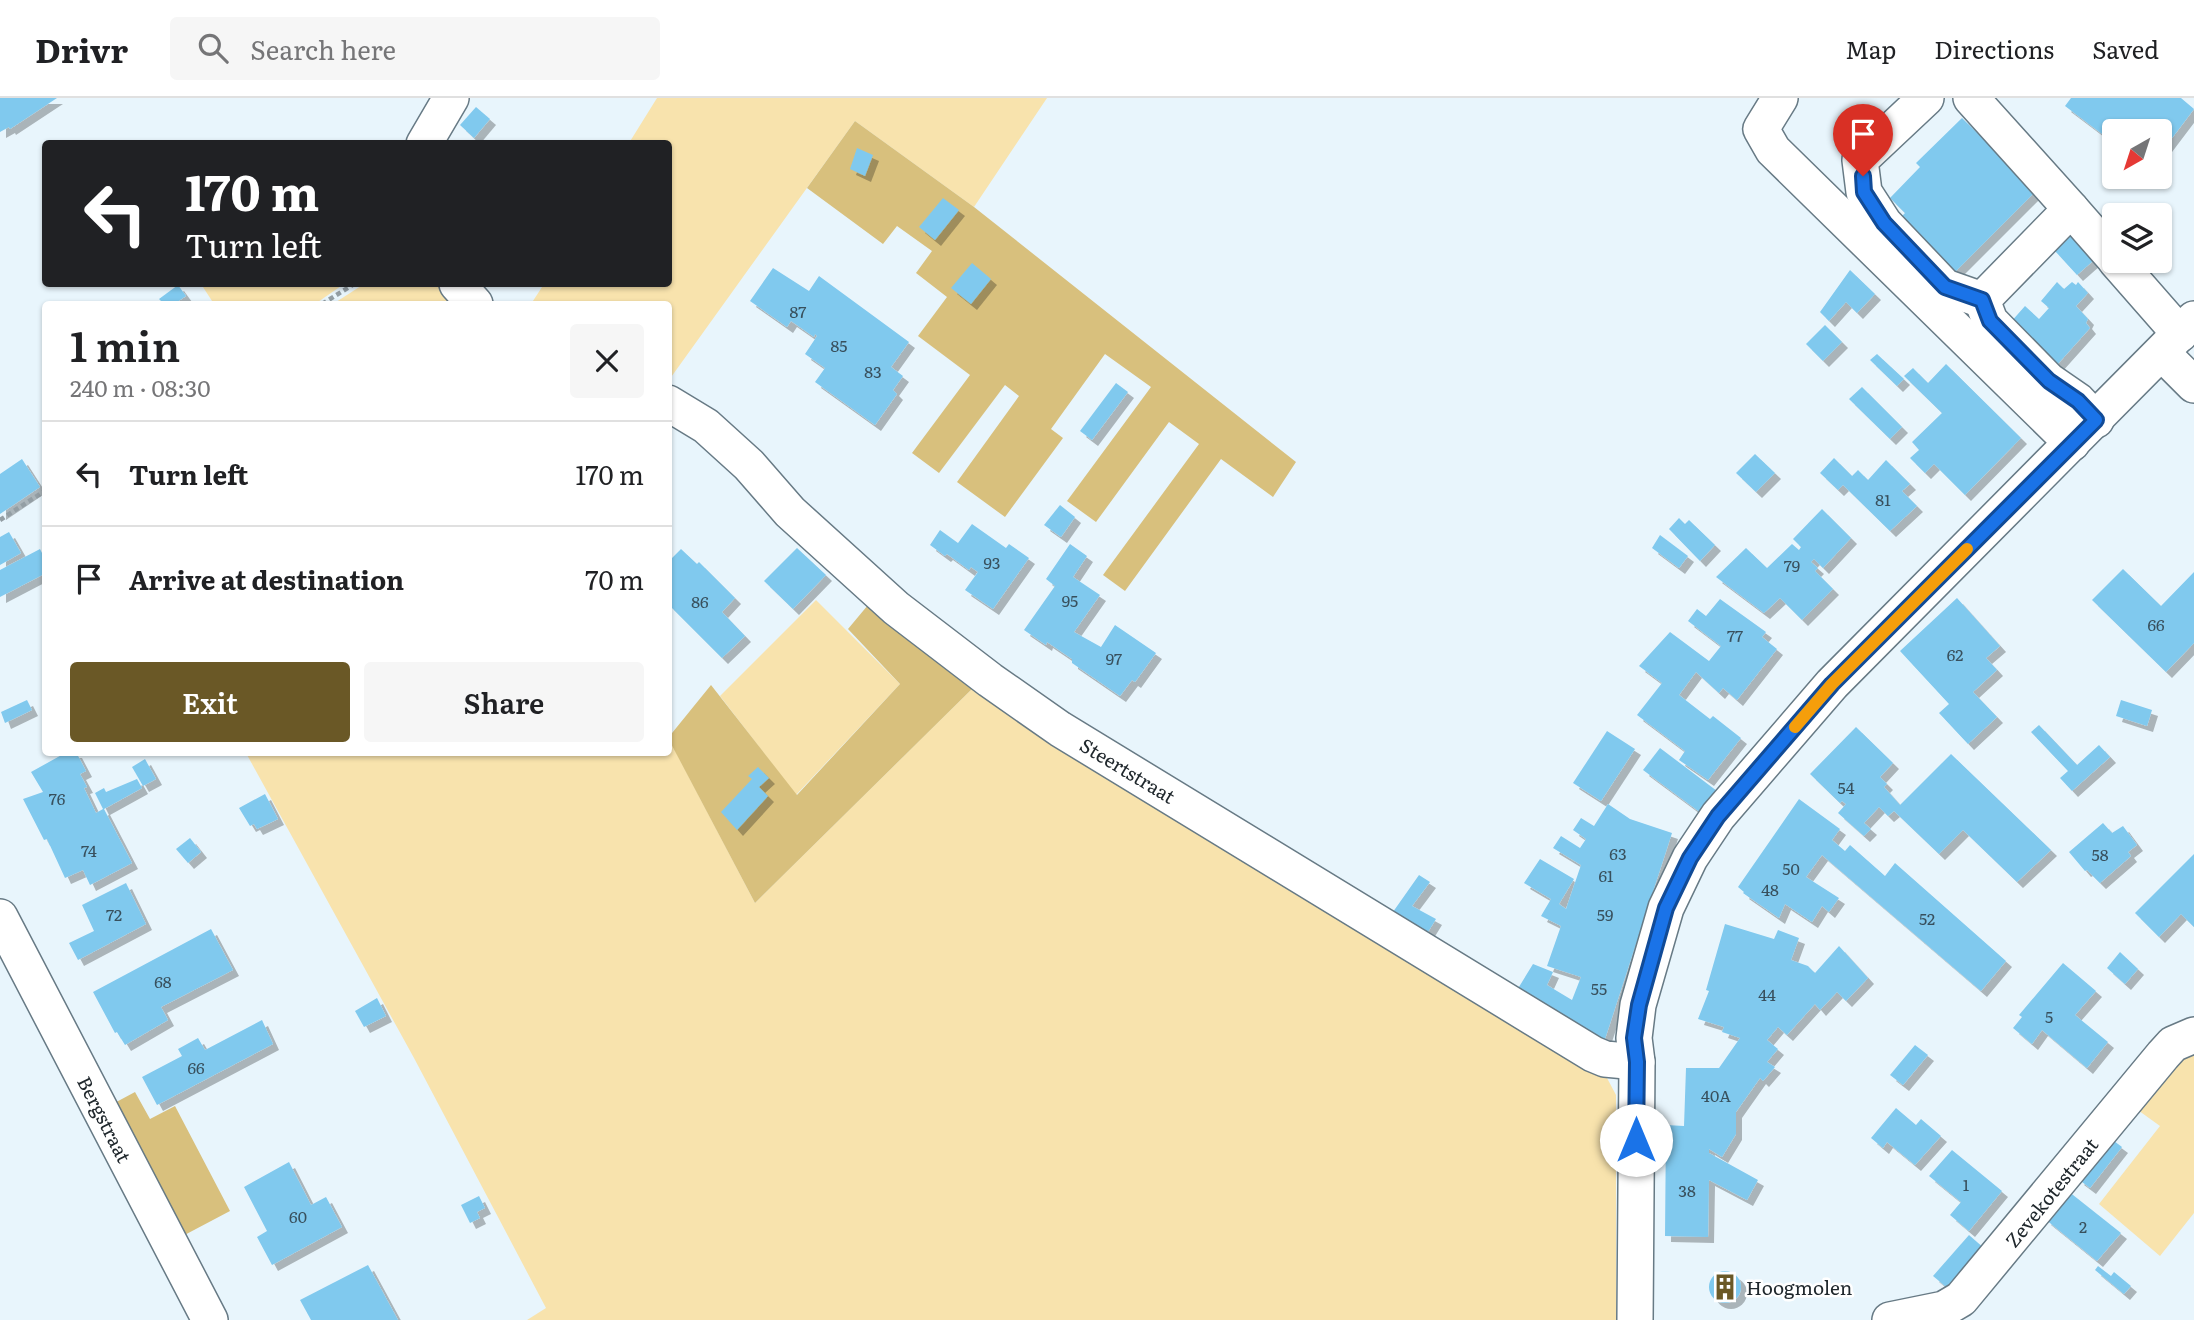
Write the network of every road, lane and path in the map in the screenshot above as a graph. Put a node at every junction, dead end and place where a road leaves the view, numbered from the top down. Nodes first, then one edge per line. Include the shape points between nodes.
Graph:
1 (451, 98) edge
2 (1780, 98) edge
3 (1926, 98) edge
4 (1970, 98) edge
5 (426, 140) edge
6 (2071, 209) junction
7 (2102, 245) edge
8 (2126, 273) edge
9 (349, 287) edge
10 (460, 287) edge
11 (1982, 300) junction
12 (327, 301) edge
13 (472, 301) edge
14 (2179, 335) edge
15 (2194, 385) edge
16 (672, 405) edge
17 (2084, 431) junction
18 (42, 493) edge
19 (0, 520) edge
20 (1, 921) edge
21 (2194, 1035) edge
22 (1637, 1062) junction
23 (209, 1320) edge
24 (1635, 1320) edge
25 (1890, 1320) edge

1 - 5 street
2 - 17 street via 1761,129 1773,150
3 - 11 street via 1860,160 1864,192 1884,223 1945,287
4 - 6 street
6 - 7 street
6 - 11 street
8 - 14 street
9 - 12 path
10 - 13 street
11 - 17 street via 1990,321 2049,381 2078,401
14 - 15 street
14 - 17 street
16 - 22 street, Steertstraat via 706,426 790,512 896,608 1060,729 1593,1054
17 - 22 street via 1832,684 1718,816 1690,858 1666,908 1639,1005 1634,1038
18 - 19 path
20 - 23 street, Bergstraat
21 - 25 street, Zevekotestraat via 2173,1044 2163,1055 1961,1299 1944,1309
22 - 24 street

